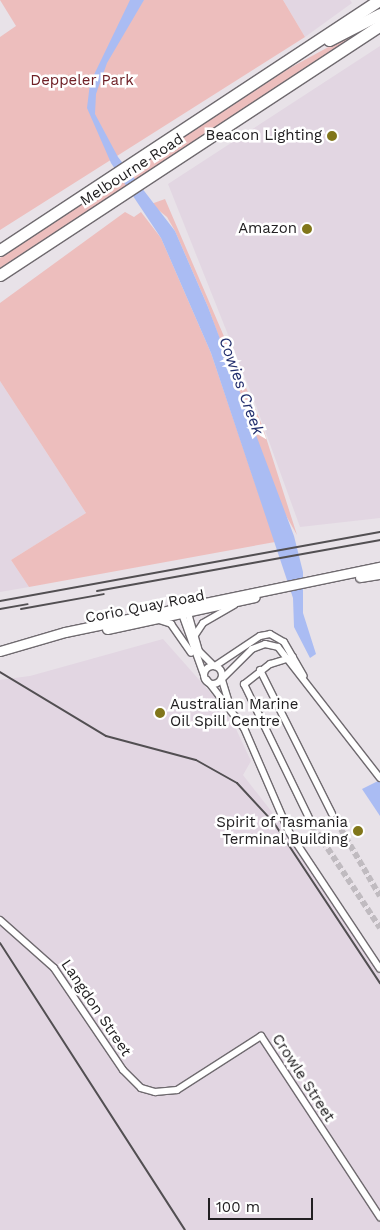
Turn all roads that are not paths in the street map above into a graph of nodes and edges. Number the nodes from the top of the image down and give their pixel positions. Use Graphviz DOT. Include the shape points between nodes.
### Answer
graph roads {
  1 [pos="380,0"];
  2 [pos="380,14"];
  3 [pos="380,26"];
  4 [pos="315,44"];
  5 [pos="0,250"];
  6 [pos="0,275"];
  7 [pos="380,567"];
  8 [pos="380,574"];
  9 [pos="305,584"];
  10 [pos="279,589"];
  11 [pos="238,603"];
  12 [pos="184,611"];
  13 [pos="159,620"];
  14 [pos="195,635"];
  15 [pos="18,645"];
  16 [pos="0,651"];
  17 [pos="290,657"];
  18 [pos="197,662"];
  19 [pos="214,666"];
  20 [pos="260,670"];
  21 [pos="206,678"];
  22 [pos="222,680"];
  23 [pos="234,712"];
  24 [pos="380,778"];
  25 [pos="332,814"];
  26 [pos="313,826"];
  27 [pos="0,920"];
  28 [pos="380,970"];
  29 [pos="148,1091"];
  30 [pos="380,1217"];
  1 -- 4 [label="highway, Melbourne Road"];
  2 -- 4 [label="highway"];
  3 -- 6 [label="highway, Melbourne Road"];
  4 -- 5 [label="highway, Melbourne Road"];
  7 -- 9 [label="main road, Corio Quay Road"];
  8 -- 9 [label="main road, Corio Quay Road"];
  9 -- 10 [label="main road, Corio Quay Road"];
  10 -- 11 [label="main road, Corio Quay Road"];
  10 -- 12 [label="main road, Corio Quay Road"];
  11 -- 12 [label="main road, Corio Quay Road"];
  11 -- 14 [label="street" via="205,621"];
  12 -- 13 [label="main road, Corio Quay Road"];
  12 -- 14 [label="street"];
  12 -- 15 [label="main road, Corio Quay Road"];
  12 -- 18 [label="street"];
  13 -- 15 [label="main road, Corio Quay Road"];
  13 -- 18 [label="street" via="171,624"];
  14 -- 19 [label="street" via="200,653"];
  15 -- 16 [label="main road, Corio Quay Road"];
  17 -- 19 [label="street" via="282,640 265,634"];
  17 -- 20 [label="street"];
  17 -- 22 [label="street" via="278,647 261,644 243,657"];
  17 -- 24 [label="street"];
  18 -- 21 [label="street"];
  19 -- 21 [label="street" via="207,668"];
  19 -- 22 [label="street"];
  20 -- 25 [label="street"];
  20 -- 26 [label="street" via="244,684"];
  21 -- 22 [label="street" via="216,684"];
  21 -- 23 [label="street"];
  22 -- 23 [label="street"];
  23 -- 28 [label="street" via="290,832"];
  27 -- 29 [label="street, Langdon Street" via="54,968 127,1076"];
  29 -- 30 [label="street, Crowle Street" via="177,1090 260,1036"];
}
